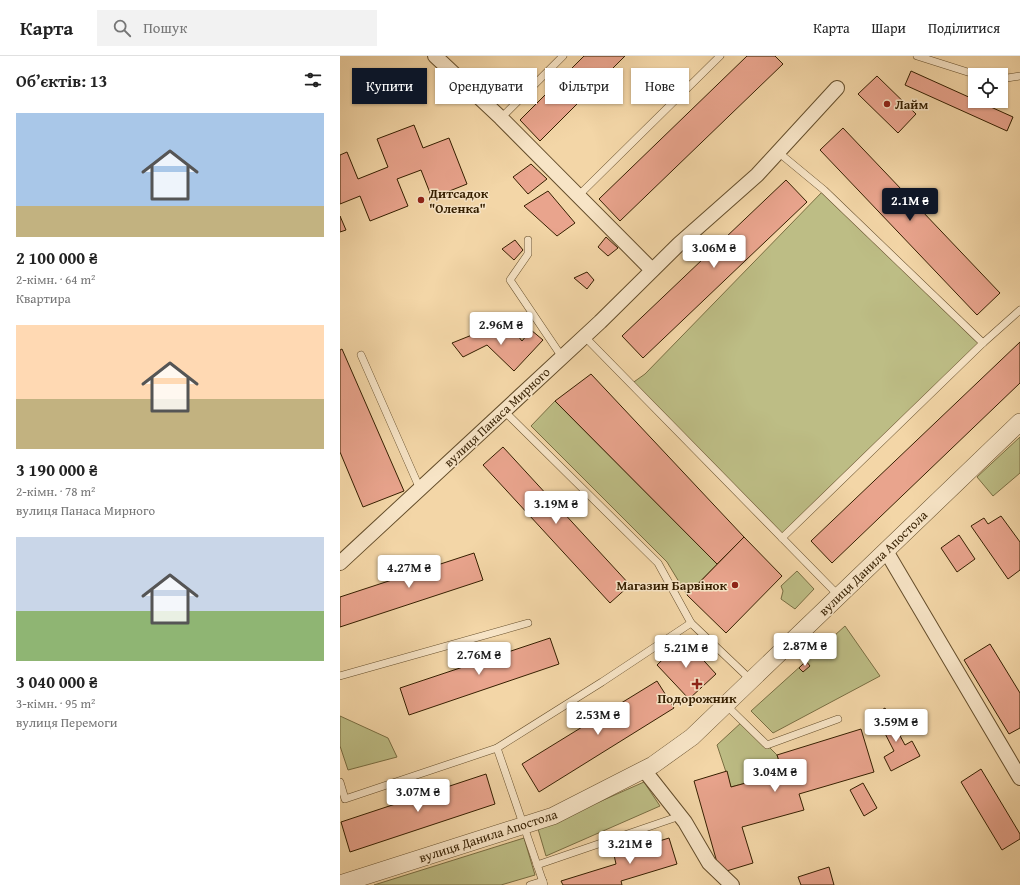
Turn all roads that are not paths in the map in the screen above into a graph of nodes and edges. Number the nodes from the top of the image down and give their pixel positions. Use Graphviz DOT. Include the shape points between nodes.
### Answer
graph roads {
  1 [pos="436,56"];
  2 [pos="564,56"];
  3 [pos="720,56"];
  4 [pos="917,56"];
  5 [pos="968,72"];
  6 [pos="1020,76"];
  7 [pos="1008,77"];
  8 [pos="837,88"];
  9 [pos="501,118"];
  10 [pos="778,152"];
  11 [pos="578,196"];
  12 [pos="528,240"];
  13 [pos="652,270"];
  14 [pos="1020,310"];
  15 [pos="584,336"];
  16 [pos="983,343"];
  17 [pos="361,355"];
  18 [pos="562,357"];
  19 [pos="504,411"];
  20 [pos="1020,422"];
  21 [pos="420,489"];
  22 [pos="782,538"];
  23 [pos="886,551"];
  24 [pos="340,563"];
  25 [pos="839,596"];
  26 [pos="528,623"];
  27 [pos="691,623"];
  28 [pos="340,676"];
  29 [pos="751,680"];
  30 [pos="726,704"];
  31 [pos="838,719"];
  32 [pos="497,748"];
  33 [pos="644,770"];
  34 [pos="1020,778"];
  35 [pos="340,782"];
  36 [pos="680,816"];
  37 [pos="524,825"];
  38 [pos="538,865"];
  39 [pos="543,883"];
  40 [pos="340,884"];
  41 [pos="530,885"];
  42 [pos="732,885"];
  1 -- 9 [label="street"];
  2 -- 9 [label="lane"];
  3 -- 11 [label="lane"];
  4 -- 5 [label="lane"];
  6 -- 7 [label="lane"];
  8 -- 10 [label="street, вулиця Панаса Мирного"];
  9 -- 11 [label="street"];
  10 -- 13 [label="street, вулиця Панаса Мирного" via="757,175"];
  10 -- 16 [label="lane" via="824,190"];
  11 -- 13 [label="street"];
  12 -- 18 [label="lane" via="528,254 510,280"];
  13 -- 15 [label="street, вулиця Панаса Мирного"];
  14 -- 16 [label="lane"];
  15 -- 18 [label="street, вулиця Панаса Мирного"];
  15 -- 22 [label="lane"];
  16 -- 22 [label="lane"];
  17 -- 21 [label="lane"];
  18 -- 19 [label="street, вулиця Панаса Мирного"];
  19 -- 21 [label="street, вулиця Панаса Мирного"];
  19 -- 27 [label="lane" via="658,563"];
  20 -- 23 [label="street, вулиця Данила Апостола"];
  21 -- 24 [label="street, вулиця Панаса Мирного"];
  22 -- 25 [label="lane"];
  23 -- 25 [label="street, вулиця Данила Апостола"];
  23 -- 34 [label="street"];
  25 -- 29 [label="street, вулиця Данила Апостола"];
  26 -- 28 [label="lane"];
  27 -- 29 [label="lane"];
  27 -- 32 [label="lane"];
  29 -- 30 [label="street, вулиця Данила Апостола"];
  30 -- 31 [label="lane" via="767,745"];
  30 -- 33 [label="street, вулиця Данила Апостола" via="692,737"];
  32 -- 35 [label="lane" via="345,799"];
  32 -- 37 [label="lane"];
  33 -- 36 [label="street"];
  33 -- 37 [label="street, вулиця Данила Апостола" via="553,816"];
  36 -- 38 [label="lane"];
  36 -- 42 [label="street" via="709,863"];
  37 -- 38 [label="lane"];
  37 -- 40 [label="street, вулиця Данила Апостола"];
  38 -- 39 [label="lane"];
  39 -- 41 [label="lane"];
}
